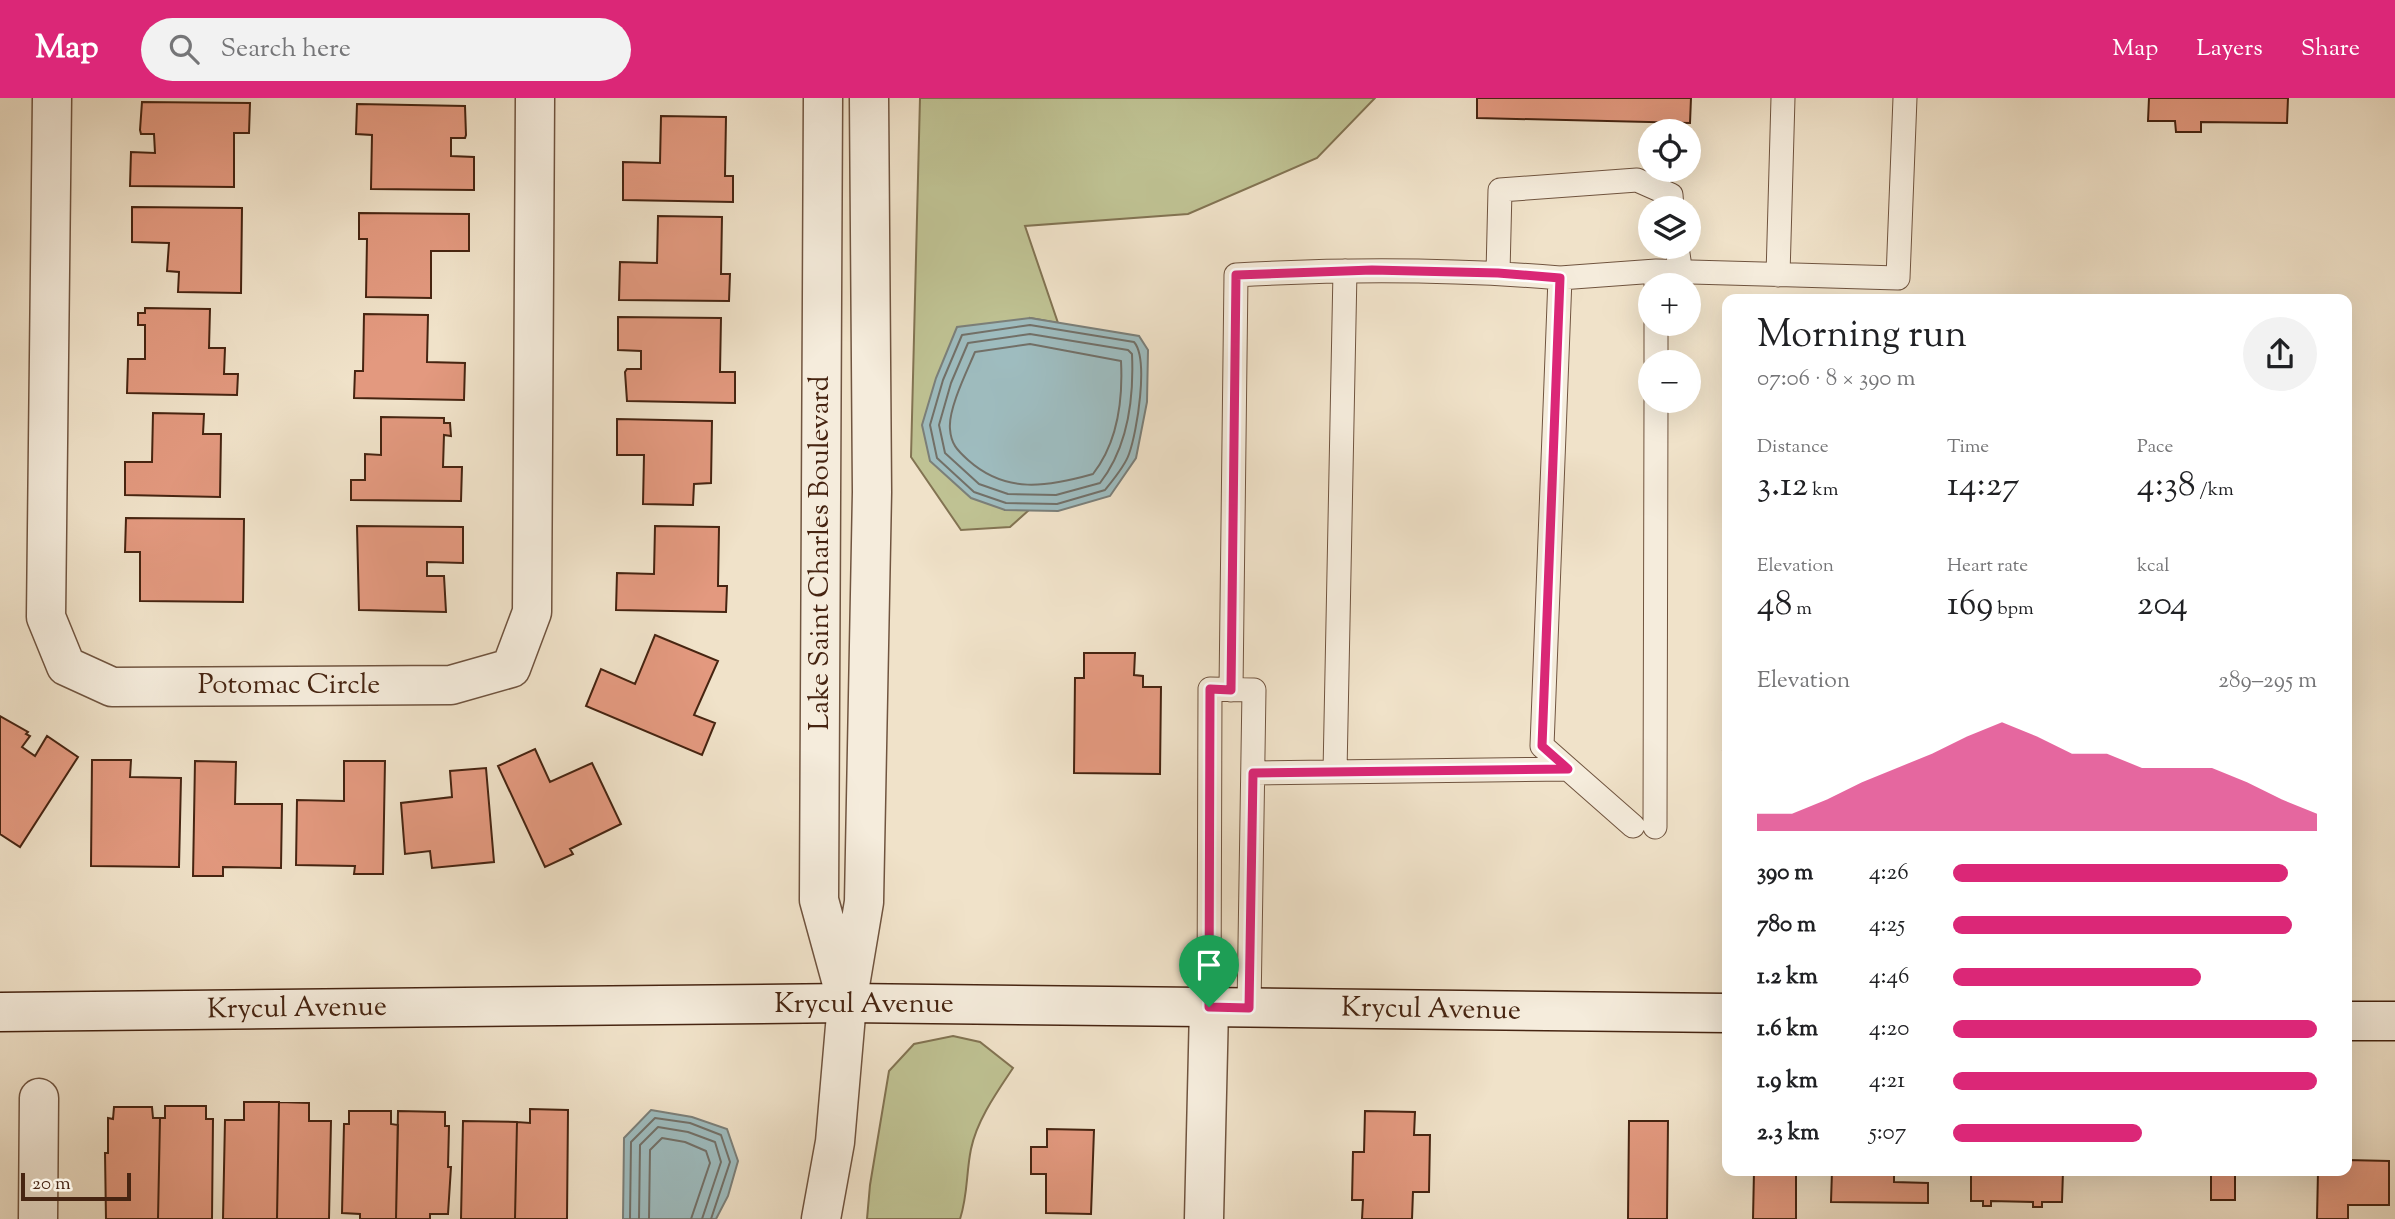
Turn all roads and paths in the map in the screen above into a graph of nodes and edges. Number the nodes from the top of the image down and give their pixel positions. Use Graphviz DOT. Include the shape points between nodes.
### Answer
graph roads {
  1 [pos="52,98"];
  2 [pos="535,98"];
  3 [pos="823,98"];
  4 [pos="869,98"];
  5 [pos="1783,98"];
  6 [pos="1905,98"];
  7 [pos="1671,196"];
  8 [pos="1345,271"];
  9 [pos="1498,273"];
  10 [pos="1701,274"];
  11 [pos="1778,275"];
  12 [pos="1560,278"];
  13 [pos="1638,278"];
  14 [pos="1656,413"];
  15 [pos="1220,690"];
  16 [pos="1568,769"];
  17 [pos="1335,772"];
  18 [pos="1253,773"];
  19 [pos="847,1003"];
  20 [pos="1209,1007"];
  21 [pos="1249,1008"];
  22 [pos="0,1012"];
  23 [pos="1722,1013"];
  24 [pos="2352,1021"];
  25 [pos="2395,1021"];
  26 [pos="39,1098"];
  27 [pos="38,1219"];
  28 [pos="821,1219"];
  29 [pos="1204,1219"];
  1 -- 2 [label="street, Potomac Circle" via="46,617 66,666 112,687 153,687 451,685 511,668 532,612"];
  3 -- 19 [label="street, Lake Saint Charles Boulevard" via="819,900"];
  4 -- 19 [label="street, Lake Saint Charles Boulevard" via="872,492 865,875"];
  5 -- 11 [label="lane"];
  6 -- 11 [label="lane" via="1898,278"];
  7 -- 9 [label="lane" via="1637,180 1500,190"];
  8 -- 9 [label="lane"];
  8 -- 15 [label="lane" via="1236,275"];
  8 -- 17 [label="lane"];
  9 -- 12 [label="lane"];
  10 -- 11 [label="lane"];
  12 -- 13 [label="lane"];
  12 -- 16 [label="lane" via="1542,746"];
  14 -- 16 [label="lane" via="1644,826"];
  15 -- 18 [label="lane" via="1254,690"];
  15 -- 20 [label="lane"];
  16 -- 17 [label="lane"];
  17 -- 18 [label="lane"];
  18 -- 21 [label="lane"];
  19 -- 20 [label="street, Krycul Avenue"];
  19 -- 22 [label="street, Krycul Avenue"];
  19 -- 28 [label="street, Lake Saint Charles Boulevard" via="835,1142"];
  20 -- 21 [label="street, Krycul Avenue"];
  20 -- 29 [label="street"];
  21 -- 23 [label="street, Krycul Avenue"];
  24 -- 25 [label="street"];
  26 -- 27 [label="street"];
}
